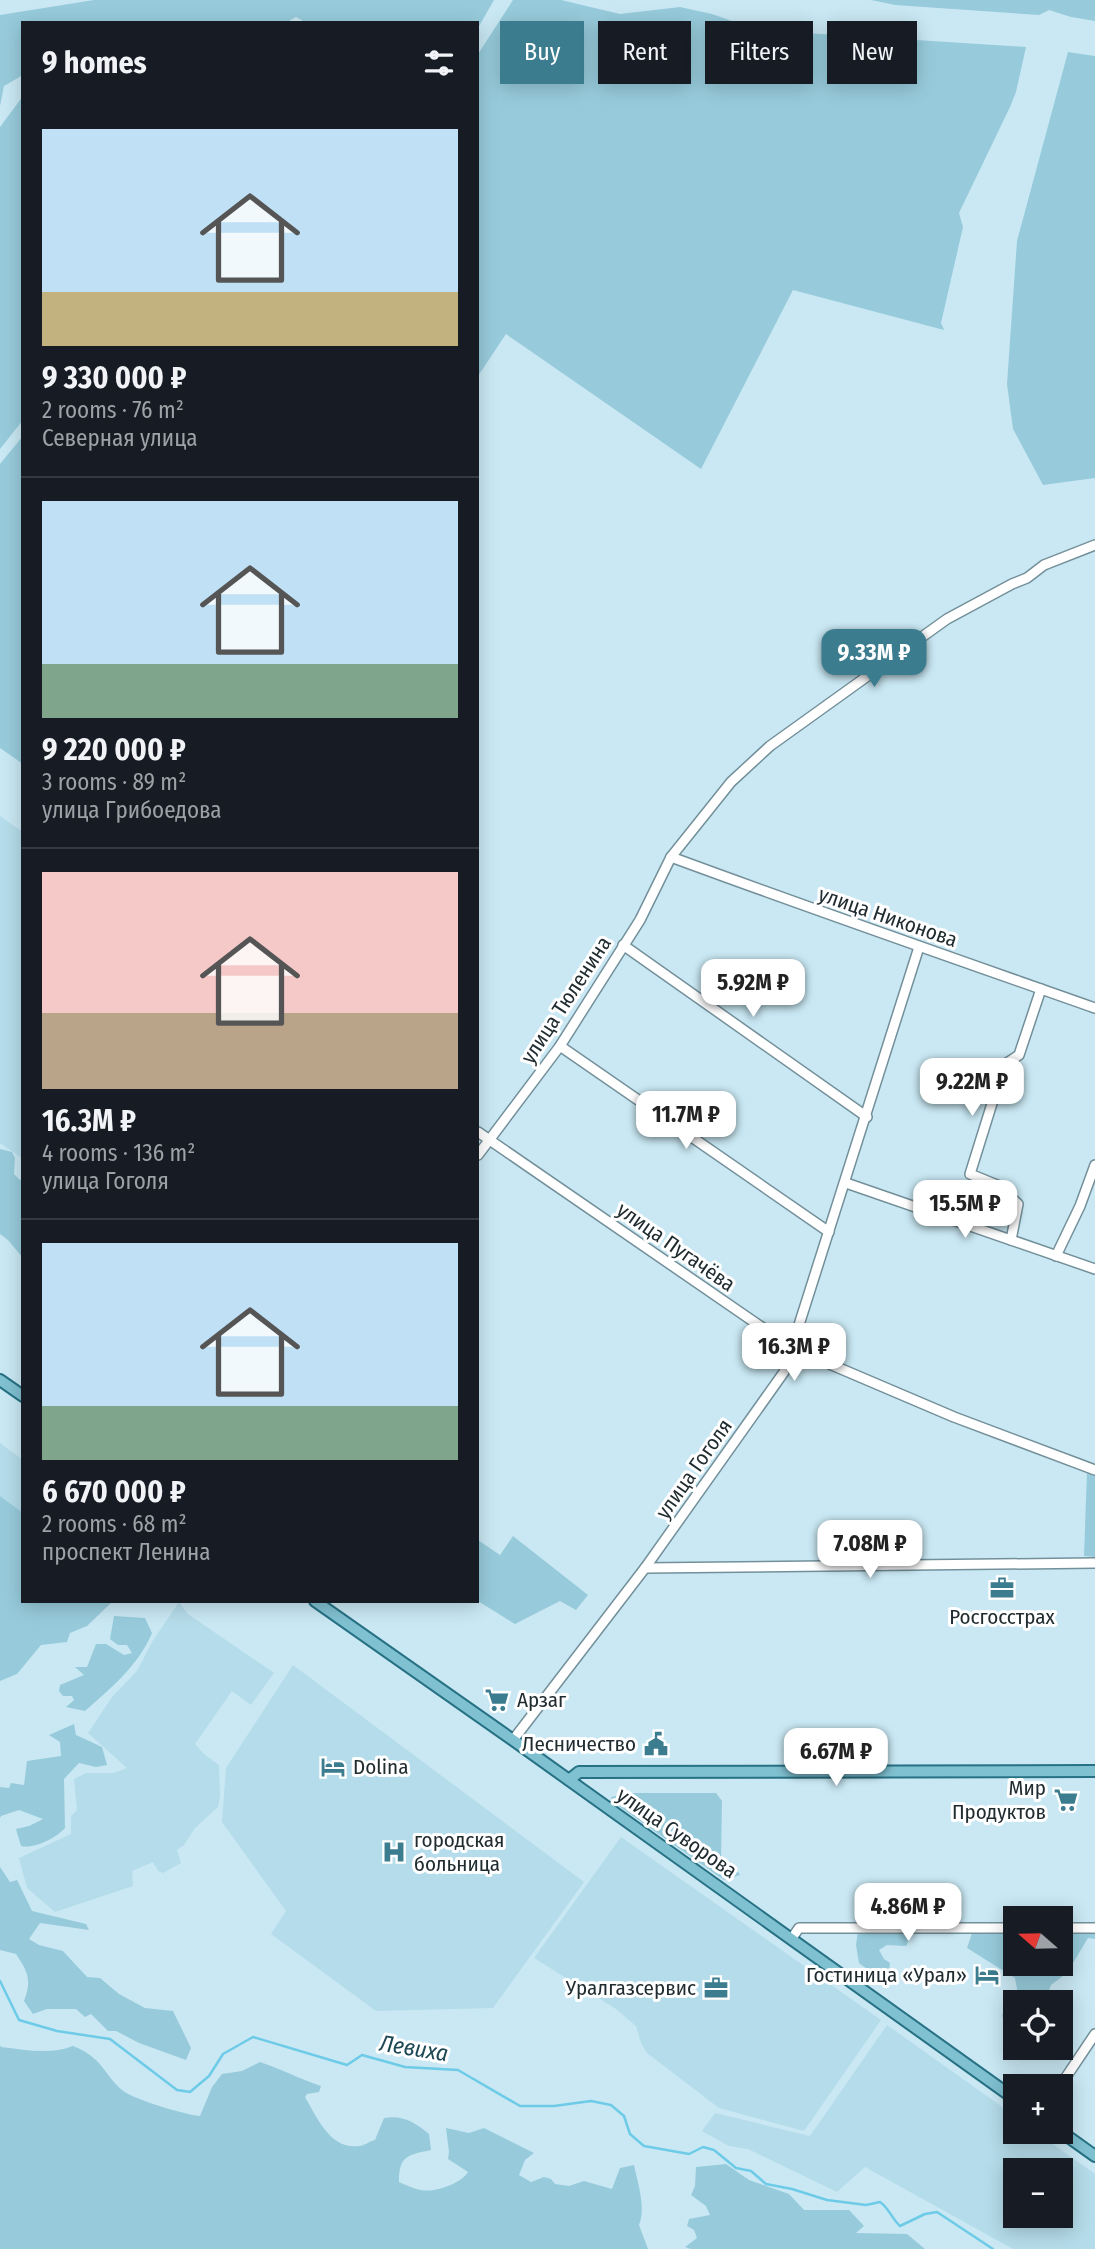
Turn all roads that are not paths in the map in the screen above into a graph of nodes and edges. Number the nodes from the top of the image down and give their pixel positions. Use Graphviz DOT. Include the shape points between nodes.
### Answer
graph roads {
  1 [pos="1095,545"];
  2 [pos="671,857"];
  3 [pos="623,945"];
  4 [pos="919,947"];
  5 [pos="1041,989"];
  6 [pos="1095,1008"];
  7 [pos="560,1046"];
  8 [pos="867,1117"];
  9 [pos="479,1133"];
  10 [pos="489,1139"];
  11 [pos="479,1153"];
  12 [pos="1095,1165"];
  13 [pos="846,1183"];
  14 [pos="830,1232"];
  15 [pos="1011,1240"];
  16 [pos="1056,1256"];
  17 [pos="1095,1269"];
  18 [pos="792,1348"];
  19 [pos="0,1380"];
  20 [pos="21,1395"];
  21 [pos="1095,1470"];
  22 [pos="1095,1563"];
  23 [pos="645,1568"];
  24 [pos="317,1603"];
  25 [pos="513,1740"];
  26 [pos="1095,1771"];
  27 [pos="569,1780"];
  28 [pos="1003,1928"];
  29 [pos="1073,1928"];
  30 [pos="1095,1928"];
  31 [pos="792,1938"];
  32 [pos="1095,2034"];
  33 [pos="1068,2074"];
  34 [pos="1003,2090"];
  35 [pos="1073,2140"];
  36 [pos="1095,2156"];
  1 -- 2 [label="street, улица Тюленина" via="1044,565 947,619 770,746 731,782"];
  2 -- 3 [label="street, улица Тюленина"];
  2 -- 4 [label="street, улица Никонова"];
  3 -- 7 [label="street, улица Тюленина"];
  3 -- 8 [label="street"];
  4 -- 5 [label="street, улица Никонова"];
  4 -- 8 [label="street, улица Гоголя"];
  5 -- 6 [label="street, улица Никонова"];
  5 -- 15 [label="street" via="1019,1055 1004,1065 970,1174 997,1185 1018,1203"];
  7 -- 10 [label="street, улица Тюленина"];
  7 -- 14 [label="street"];
  8 -- 13 [label="street, улица Гоголя"];
  9 -- 10 [label="street, улица Пугачёва"];
  10 -- 11 [label="street, улица Тюленина"];
  10 -- 18 [label="street, улица Пугачёва"];
  12 -- 16 [label="street"];
  13 -- 14 [label="street, улица Гоголя"];
  13 -- 15 [label="street"];
  14 -- 18 [label="street, улица Гоголя"];
  15 -- 16 [label="street"];
  16 -- 17 [label="street"];
  18 -- 21 [label="street, улица Пугачёва"];
  18 -- 23 [label="street, улица Гоголя" via="784,1372"];
  19 -- 20 [label="main road"];
  22 -- 23 [label="street"];
  23 -- 25 [label="street, улица Гоголя"];
  24 -- 25 [label="main road, улица Суворова"];
  25 -- 27 [label="main road, улица Суворова"];
  26 -- 27 [label="main road" via="579,1772"];
  27 -- 31 [label="main road, улица Суворова"];
  28 -- 31 [label="street" via="799,1928"];
  29 -- 30 [label="street"];
  31 -- 34 [label="main road, улица Суворова"];
  32 -- 33 [label="street"];
  35 -- 36 [label="main road"];
}
